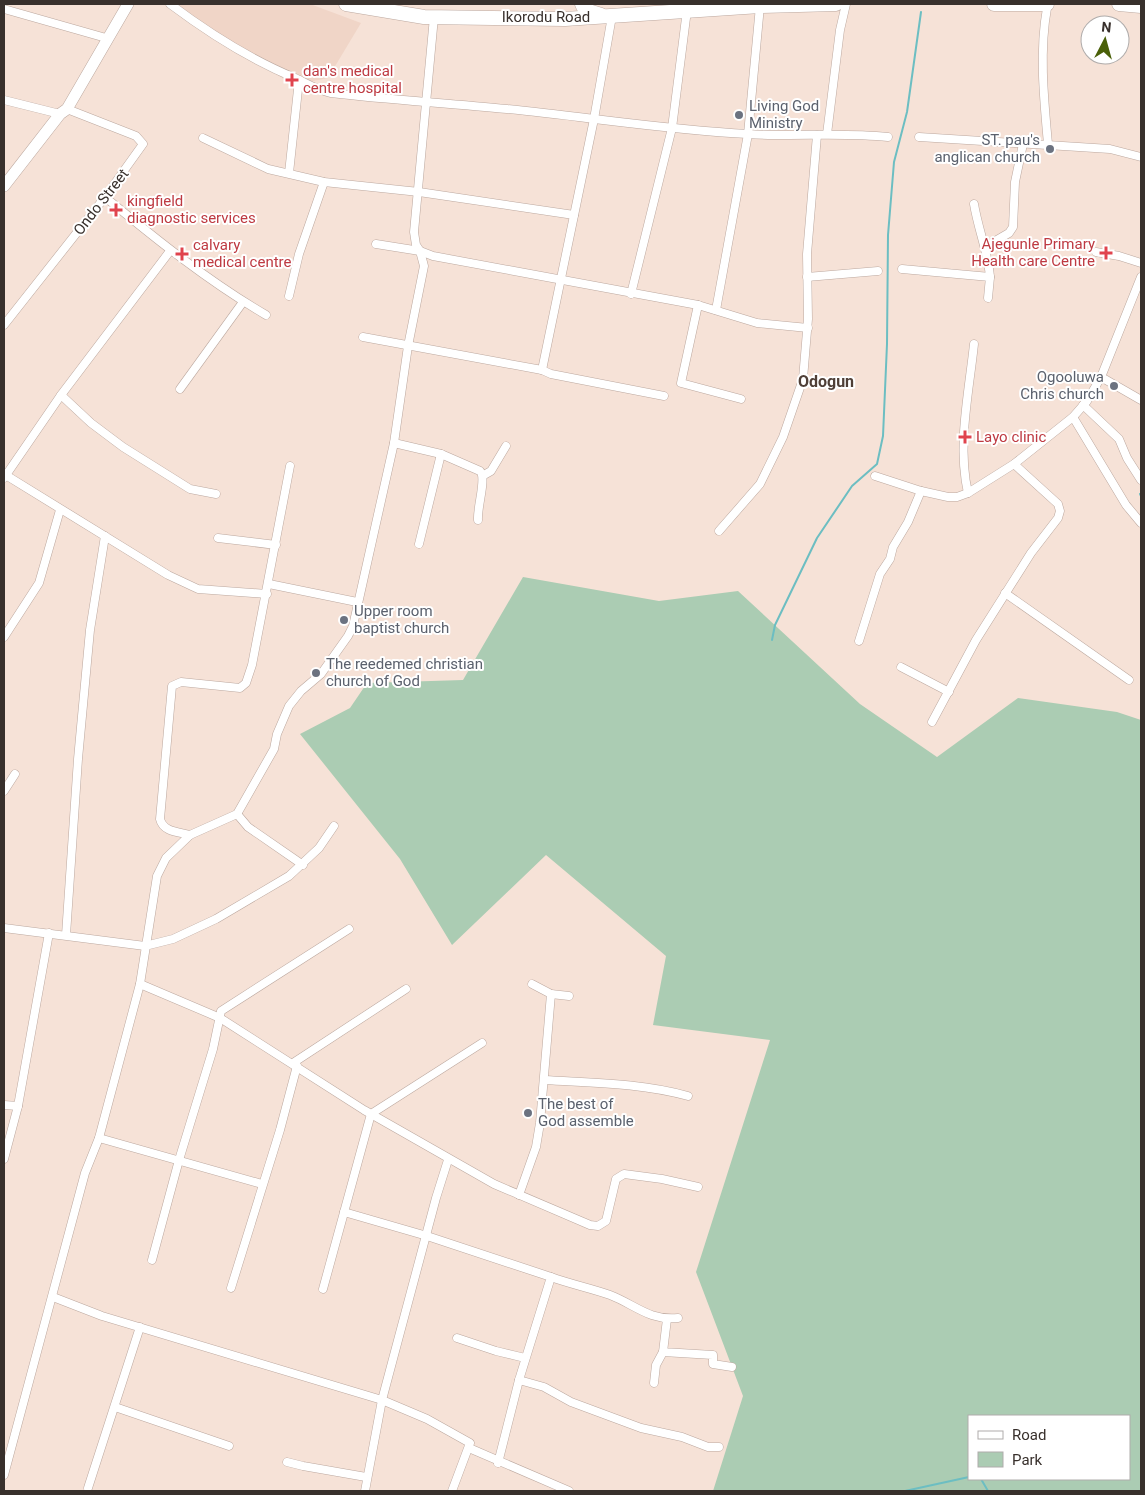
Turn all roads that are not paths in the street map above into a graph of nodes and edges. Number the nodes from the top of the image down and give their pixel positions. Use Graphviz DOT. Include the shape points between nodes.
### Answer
graph roads {
  1 [pos="128,4"];
  2 [pos="170,4"];
  3 [pos="346,4"];
  4 [pos="582,4"];
  5 [pos="836,4"];
  6 [pos="846,4"];
  7 [pos="994,4"];
  8 [pos="1119,4"];
  9 [pos="760,6"];
  10 [pos="1047,6"];
  11 [pos="1141,6"];
  12 [pos="4,9"];
  13 [pos="688,10"];
  14 [pos="612,16"];
  15 [pos="434,18"];
  16 [pos="106,38"];
  17 [pos="299,80"];
  18 [pos="4,100"];
  19 [pos="427,102"];
  20 [pos="63,111"];
  21 [pos="594,119"];
  22 [pos="672,128"];
  23 [pos="748,134"];
  24 [pos="827,134"];
  25 [pos="817,135"];
  26 [pos="888,137"];
  27 [pos="920,137"];
  28 [pos="203,138"];
  29 [pos="1023,144"];
  30 [pos="1048,144"];
  31 [pos="1141,157"];
  32 [pos="289,173"];
  33 [pos="324,182"];
  34 [pos="4,186"];
  35 [pos="419,192"];
  36 [pos="105,197"];
  37 [pos="974,204"];
  38 [pos="574,215"];
  39 [pos="376,244"];
  40 [pos="986,247"];
  41 [pos="170,251"];
  42 [pos="420,251"];
  43 [pos="1096,252"];
  44 [pos="1141,263"];
  45 [pos="902,269"];
  46 [pos="878,272"];
  47 [pos="807,277"];
  48 [pos="990,277"];
  49 [pos="1141,277"];
  50 [pos="559,279"];
  51 [pos="631,294"];
  52 [pos="289,296"];
  53 [pos="988,298"];
  54 [pos="243,302"];
  55 [pos="698,305"];
  56 [pos="716,310"];
  57 [pos="266,315"];
  58 [pos="4,325"];
  59 [pos="808,328"];
  60 [pos="363,337"];
  61 [pos="974,344"];
  62 [pos="408,346"];
  63 [pos="542,370"];
  64 [pos="1101,377"];
  65 [pos="180,389"];
  66 [pos="62,394"];
  67 [pos="664,396"];
  68 [pos="741,399"];
  69 [pos="1141,400"];
  70 [pos="1083,405"];
  71 [pos="1073,417"];
  72 [pos="394,443"];
  73 [pos="506,446"];
  74 [pos="441,454"];
  75 [pos="1014,464"];
  76 [pos="290,466"];
  77 [pos="484,475"];
  78 [pos="4,476"];
  79 [pos="875,476"];
  80 [pos="1141,480"];
  81 [pos="921,491"];
  82 [pos="968,493"];
  83 [pos="216,494"];
  84 [pos="60,510"];
  85 [pos="478,520"];
  86 [pos="1141,523"];
  87 [pos="718,531"];
  88 [pos="105,536"];
  89 [pos="218,538"];
  90 [pos="419,544"];
  91 [pos="276,545"];
  92 [pos="269,584"];
  93 [pos="1005,593"];
  94 [pos="267,594"];
  95 [pos="357,602"];
  96 [pos="4,637"];
  97 [pos="859,641"];
  98 [pos="900,666"];
  99 [pos="1129,680"];
  100 [pos="949,692"];
  101 [pos="932,722"];
  102 [pos="15,774"];
  103 [pos="4,791"];
  104 [pos="237,814"];
  105 [pos="334,826"];
  106 [pos="190,835"];
  107 [pos="303,865"];
  108 [pos="4,928"];
  109 [pos="349,929"];
  110 [pos="49,933"];
  111 [pos="66,935"];
  112 [pos="145,946"];
  113 [pos="140,984"];
  114 [pos="532,984"];
  115 [pos="406,989"];
  116 [pos="551,994"];
  117 [pos="569,996"];
  118 [pos="220,1018"];
  119 [pos="482,1043"];
  120 [pos="295,1065"];
  121 [pos="545,1080"];
  122 [pos="688,1096"];
  123 [pos="4,1105"];
  124 [pos="18,1106"];
  125 [pos="371,1114"];
  126 [pos="99,1138"];
  127 [pos="4,1158"];
  128 [pos="179,1160"];
  129 [pos="448,1160"];
  130 [pos="262,1184"];
  131 [pos="698,1187"];
  132 [pos="519,1195"];
  133 [pos="344,1212"];
  134 [pos="427,1236"];
  135 [pos="152,1260"];
  136 [pos="550,1277"];
  137 [pos="231,1288"];
  138 [pos="323,1289"];
  139 [pos="53,1297"];
  140 [pos="678,1318"];
  141 [pos="667,1319"];
  142 [pos="140,1327"];
  143 [pos="457,1338"];
  144 [pos="663,1352"];
  145 [pos="525,1358"];
  146 [pos="732,1367"];
  147 [pos="519,1380"];
  148 [pos="654,1382"];
  149 [pos="382,1400"];
  150 [pos="115,1407"];
  151 [pos="230,1446"];
  152 [pos="719,1447"];
  153 [pos="469,1448"];
  154 [pos="286,1462"];
  155 [pos="498,1463"];
  156 [pos="4,1475"];
  157 [pos="366,1477"];
  158 [pos="88,1488"];
  159 [pos="365,1491"];
  160 [pos="452,1491"];
  161 [pos="569,1491"];
  1 -- 16 [label="street"];
  2 -- 17 [label="street" via="241,53"];
  3 -- 15 [label="highway, Ikorodu Road"];
  4 -- 14 [label="highway" via="591,14"];
  5 -- 9 [label="highway, Ikorodu Road"];
  6 -- 24 [label="street"];
  7 -- 10 [label="highway"];
  8 -- 11 [label="highway"];
  9 -- 13 [label="highway, Ikorodu Road"];
  9 -- 23 [label="street"];
  10 -- 30 [label="street" via="1044,96"];
  12 -- 16 [label="street"];
  13 -- 14 [label="highway, Ikorodu Road"];
  13 -- 22 [label="street"];
  14 -- 15 [label="highway, Ikorodu Road" via="565,20"];
  14 -- 21 [label="street"];
  15 -- 19 [label="street"];
  16 -- 20 [label="street"];
  17 -- 19 [label="street" via="314,89 331,93"];
  17 -- 32 [label="street"];
  18 -- 20 [label="street"];
  19 -- 21 [label="street"];
  19 -- 35 [label="street"];
  20 -- 34 [label="street"];
  20 -- 36 [label="street, Ondo Street" via="140,139 143,144"];
  21 -- 22 [label="street"];
  21 -- 38 [label="street"];
  22 -- 23 [label="street"];
  22 -- 51 [label="street"];
  23 -- 25 [label="street"];
  23 -- 56 [label="street"];
  24 -- 25 [label="street"];
  24 -- 26 [label="street"];
  25 -- 47 [label="street"];
  27 -- 29 [label="street"];
  28 -- 32 [label="street" via="268,169"];
  29 -- 30 [label="street"];
  29 -- 40 [label="street" via="1015,182 1013,227 1009,234"];
  30 -- 31 [label="street" via="1110,148"];
  32 -- 33 [label="street"];
  33 -- 35 [label="street"];
  33 -- 52 [label="street" via="299,254"];
  35 -- 38 [label="street"];
  35 -- 42 [label="street" via="414,232"];
  36 -- 41 [label="street"];
  36 -- 58 [label="street, Ondo Street"];
  37 -- 40 [label="street"];
  38 -- 50 [label="street"];
  39 -- 42 [label="street"];
  40 -- 48 [label="street"];
  41 -- 54 [label="street"];
  41 -- 66 [label="street"];
  42 -- 50 [label="street"];
  42 -- 62 [label="street" via="424,266"];
  43 -- 44 [label="street"];
  45 -- 48 [label="street"];
  46 -- 47 [label="street"];
  47 -- 59 [label="street"];
  48 -- 53 [label="street"];
  49 -- 64 [label="street"];
  50 -- 51 [label="street"];
  50 -- 63 [label="street"];
  51 -- 55 [label="street"];
  54 -- 57 [label="street"];
  54 -- 65 [label="street"];
  55 -- 56 [label="street"];
  55 -- 68 [label="street" via="681,383"];
  56 -- 59 [label="street" via="757,323"];
  59 -- 87 [label="street" via="803,379 777,451 760,484"];
  60 -- 62 [label="street"];
  61 -- 82 [label="street" via="964,448"];
  62 -- 63 [label="street"];
  62 -- 72 [label="street"];
  63 -- 67 [label="street"];
  64 -- 69 [label="street"];
  64 -- 70 [label="street"];
  66 -- 78 [label="street"];
  66 -- 83 [label="street" via="123,447 190,489"];
  70 -- 71 [label="street"];
  70 -- 80 [label="street" via="1119,439"];
  71 -- 75 [label="street"];
  71 -- 86 [label="street" via="1126,505"];
  72 -- 74 [label="street"];
  72 -- 95 [label="street"];
  73 -- 77 [label="street" via="491,471"];
  74 -- 77 [label="street"];
  74 -- 90 [label="street"];
  75 -- 82 [label="street"];
  75 -- 93 [label="street" via="1058,504 1060,511"];
  76 -- 91 [label="street"];
  77 -- 85 [label="street" via="477,505"];
  78 -- 84 [label="street"];
  79 -- 81 [label="street"];
  81 -- 82 [label="street" via="948,497"];
  81 -- 97 [label="street" via="880,574"];
  84 -- 88 [label="street"];
  84 -- 96 [label="street" via="39,583"];
  88 -- 94 [label="street" via="168,575 198,589"];
  88 -- 111 [label="street" via="88,650"];
  89 -- 91 [label="street"];
  91 -- 92 [label="street"];
  92 -- 94 [label="street"];
  92 -- 95 [label="street"];
  93 -- 99 [label="street"];
  93 -- 100 [label="street"];
  94 -- 106 [label="street" via="252,665 243,686 229,688 181,682 172,686 160,823 167,829"];
  95 -- 104 [label="street" via="348,636 321,674 289,706 274,749"];
  98 -- 100 [label="street"];
  100 -- 101 [label="street"];
  102 -- 103 [label="street"];
  104 -- 106 [label="street"];
  104 -- 107 [label="street" via="248,827"];
  105 -- 107 [label="street" via="320,848"];
  106 -- 112 [label="street" via="166,858 159,871"];
  107 -- 112 [label="street" via="216,920 172,939"];
  108 -- 110 [label="street"];
  109 -- 118 [label="street" via="229,1004 221,1011"];
  110 -- 111 [label="street"];
  110 -- 124 [label="street"];
  111 -- 112 [label="street"];
  112 -- 113 [label="street"];
  113 -- 118 [label="street"];
  113 -- 126 [label="street"];
  114 -- 116 [label="street"];
  115 -- 120 [label="street"];
  116 -- 117 [label="street"];
  116 -- 121 [label="street"];
  118 -- 120 [label="street"];
  118 -- 128 [label="street"];
  119 -- 125 [label="street"];
  120 -- 125 [label="street"];
  120 -- 130 [label="street" via="280,1130"];
  121 -- 122 [label="street" via="620,1084"];
  121 -- 132 [label="street" via="536,1147"];
  123 -- 124 [label="street"];
  124 -- 127 [label="street"];
  125 -- 129 [label="street"];
  125 -- 133 [label="street"];
  126 -- 128 [label="street"];
  126 -- 139 [label="street" via="85,1173"];
  128 -- 130 [label="street"];
  128 -- 135 [label="street"];
  129 -- 132 [label="street"];
  129 -- 134 [label="street"];
  130 -- 137 [label="street"];
  131 -- 132 [label="street" via="624,1174 616,1179 606,1220 598,1226"];
  133 -- 134 [label="street"];
  133 -- 138 [label="street"];
  134 -- 136 [label="street"];
  134 -- 149 [label="street"];
  136 -- 141 [label="street" via="609,1295 634,1309"];
  136 -- 145 [label="street"];
  139 -- 142 [label="street"];
  139 -- 156 [label="street"];
  140 -- 141 [label="street"];
  141 -- 144 [label="street"];
  142 -- 149 [label="street"];
  142 -- 150 [label="street"];
  143 -- 145 [label="street"];
  144 -- 146 [label="street" via="712,1356 713,1364"];
  144 -- 148 [label="street" via="656,1365"];
  145 -- 147 [label="street"];
  147 -- 152 [label="street" via="544,1387 571,1402 641,1428 682,1437 708,1447"];
  147 -- 155 [label="street"];
  149 -- 153 [label="street" via="468,1440"];
  149 -- 157 [label="street"];
  150 -- 151 [label="street"];
  150 -- 158 [label="street"];
  153 -- 155 [label="street"];
  153 -- 160 [label="street"];
  154 -- 157 [label="street"];
  155 -- 161 [label="street"];
  157 -- 159 [label="street"];
}
